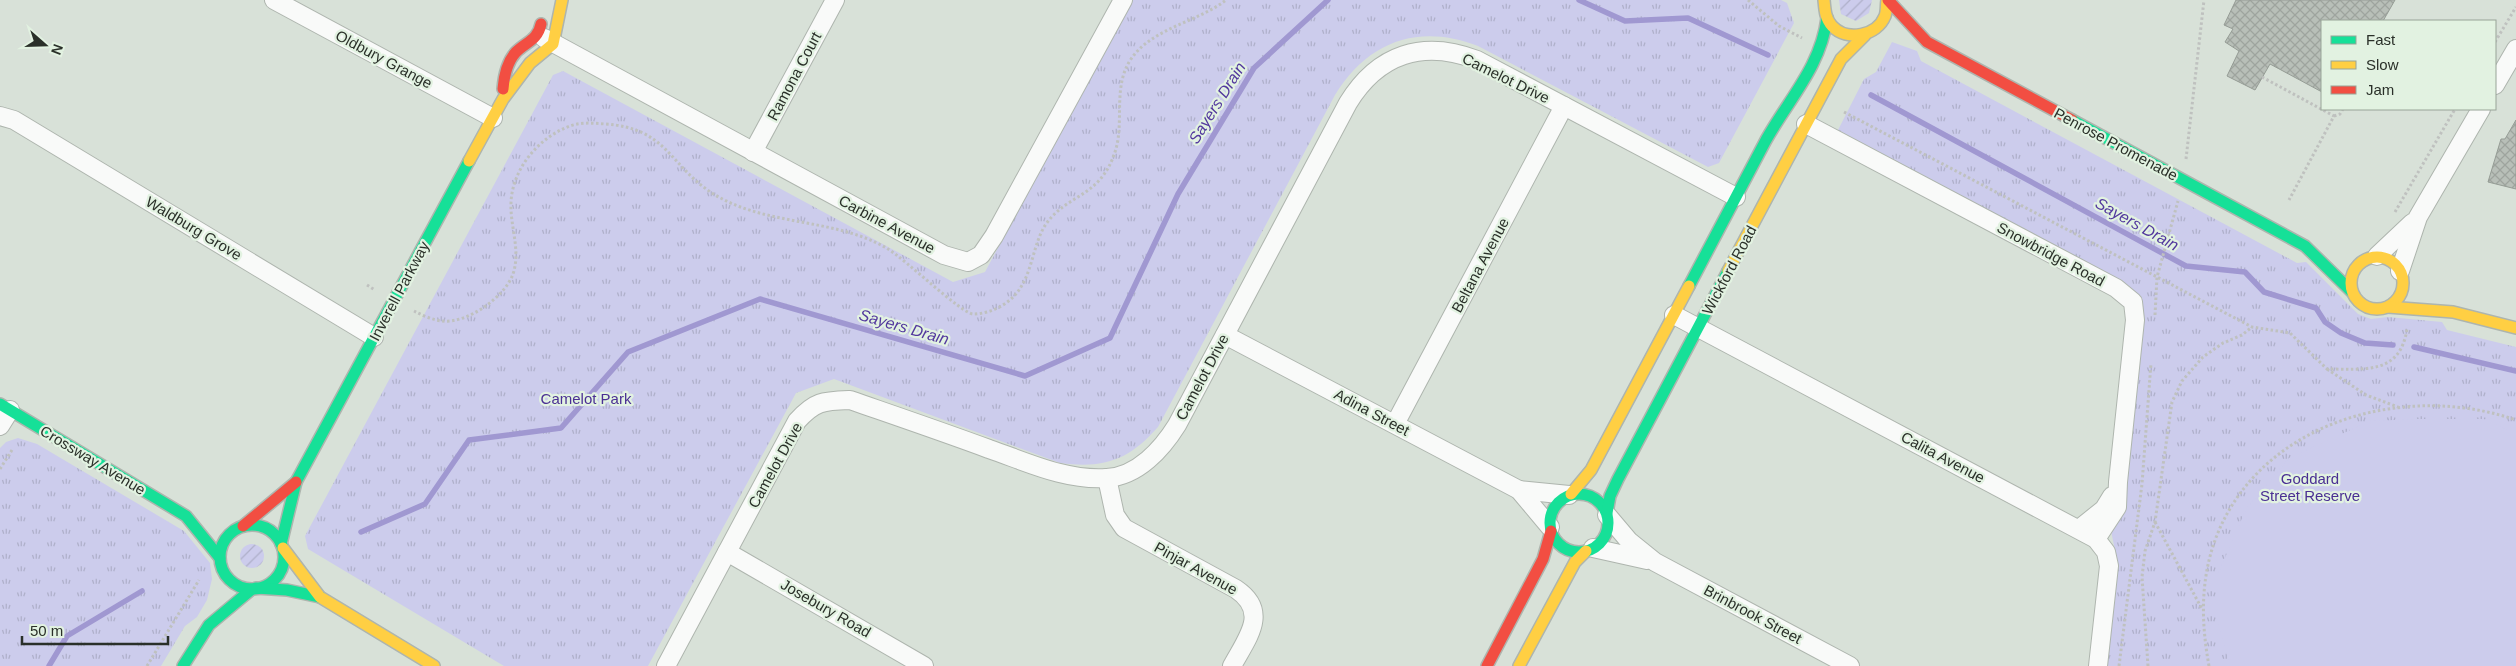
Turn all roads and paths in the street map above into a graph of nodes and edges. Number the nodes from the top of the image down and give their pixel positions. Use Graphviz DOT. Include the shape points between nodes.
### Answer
graph roads {
  1 [pos="274,0"];
  2 [pos="562,0"];
  3 [pos="835,0"];
  4 [pos="1123,0"];
  5 [pos="1748,0"];
  6 [pos="1887,0"];
  7 [pos="2204,0"];
  8 [pos="1823,6"];
  9 [pos="2516,6"];
  10 [pos="541,13"];
  11 [pos="1866,34"];
  12 [pos="1887,35"];
  13 [pos="546,39"];
  14 [pos="1910,39"];
  15 [pos="2496,40"];
  16 [pos="1928,42"];
  17 [pos="1821,48"];
  18 [pos="2516,49"];
  19 [pos="2262,78"];
  20 [pos="2496,83"];
  21 [pos="503,99"];
  22 [pos="0,106"];
  23 [pos="1564,106"];
  24 [pos="2321,109"];
  25 [pos="2323,110"];
  26 [pos="2342,110"];
  27 [pos="2454,110"];
  28 [pos="2480,110"];
  29 [pos="1844,112"];
  30 [pos="2334,116"];
  31 [pos="7,118"];
  32 [pos="493,118"];
  33 [pos="1806,124"];
  34 [pos="753,152"];
  35 [pos="2183,180"];
  36 [pos="1736,197"];
  37 [pos="2289,200"];
  38 [pos="2392,217"];
  39 [pos="2418,217"];
  40 [pos="2305,246"];
  41 [pos="2322,249"];
  42 [pos="2349,255"];
  43 [pos="2374,257"];
  44 [pos="2401,273"];
  45 [pos="2157,277"];
  46 [pos="2413,285"];
  47 [pos="2351,291"];
  48 [pos="2430,298"];
  49 [pos="2388,306"];
  50 [pos="2453,312"];
  51 [pos="1674,316"];
  52 [pos="2154,316"];
  53 [pos="2407,326"];
  54 [pos="1698,327"];
  55 [pos="2252,327"];
  56 [pos="2516,328"];
  57 [pos="1225,335"];
  58 [pos="374,337"];
  59 [pos="2152,356"];
  60 [pos="2327,369"];
  61 [pos="5,407"];
  62 [pos="2398,407"];
  63 [pos="2516,420"];
  64 [pos="1395,424"];
  65 [pos="0,426"];
  66 [pos="12,450"];
  67 [pos="0,469"];
  68 [pos="1107,478"];
  69 [pos="296,482"];
  70 [pos="2118,482"];
  71 [pos="1519,490"];
  72 [pos="1570,495"];
  73 [pos="1607,514"];
  74 [pos="186,516"];
  75 [pos="209,521"];
  76 [pos="2155,522"];
  77 [pos="222,524"];
  78 [pos="242,526"];
  79 [pos="1550,529"];
  80 [pos="2079,529"];
  81 [pos="2096,539"];
  82 [pos="282,546"];
  83 [pos="1590,550"];
  84 [pos="727,552"];
  85 [pos="220,559"];
  86 [pos="1655,562"];
  87 [pos="199,580"];
  88 [pos="218,583"];
  89 [pos="254,589"];
  90 [pos="320,597"];
  91 [pos="213,607"];
  92 [pos="2202,609"];
  93 [pos="209,625"];
  94 [pos="147,666"];
  95 [pos="184,666"];
  96 [pos="434,666"];
  97 [pos="666,666"];
  98 [pos="924,666"];
  99 [pos="1232,666"];
  100 [pos="1487,666"];
  101 [pos="1519,666"];
  102 [pos="1850,666"];
  103 [pos="2098,666"];
  104 [pos="2119,666"];
  105 [pos="2148,666"];
  106 [pos="2208,666"];
  1 -- 32 [label="street, Oldbury Grange"];
  2 -- 13 [label="street"];
  3 -- 34 [label="street, Ramona Court"];
  4 -- 34 [label="street, Carbine Avenue" via="994,236 975,260 964,262 944,255"];
  5 -- 17 [label="path" via="1779,26"];
  6 -- 11 [label="street, Wickford Road" via="1884,19"];
  6 -- 16 [label="street, Penrose Promenade"];
  7 -- 35 [label="path"];
  8 -- 11 [label="street" via="1833,27 1844,34"];
  8 -- 17 [label="street, Wickford Road"];
  9 -- 15 [label="path"];
  10 -- 13 [label="street"];
  11 -- 12 [label="street"];
  11 -- 33 [label="street, Wickford Road" via="1842,59"];
  13 -- 21 [label="street, Inverell Parkway"];
  13 -- 21 [label="street, Inverell Parkway" via="514,54 505,74"];
  13 -- 34 [label="street, Carbine Avenue"];
  14 -- 16 [label="street, Penrose Promenade"];
  16 -- 35 [label="street, Penrose Promenade"];
  17 -- 36 [label="street, Wickford Road"];
  18 -- 20 [label="street"];
  19 -- 24 [label="path"];
  21 -- 32 [label="street, Inverell Parkway"];
  22 -- 31 [label="street, Waldburg Grove"];
  23 -- 36 [label="street, Camelot Drive"];
  23 -- 57 [label="street, Camelot Drive" via="1477,60 1454,52 1416,52 1389,60 1377,68 1358,87 1348,103"];
  23 -- 64 [label="street, Beltana Avenue"];
  25 -- 30 [label="path"];
  26 -- 30 [label="path"];
  27 -- 38 [label="path"];
  28 -- 39 [label="street"];
  29 -- 45 [label="path"];
  30 -- 37 [label="path"];
  31 -- 58 [label="street, Waldburg Grove"];
  32 -- 58 [label="street, Inverell Parkway"];
  33 -- 54 [label="street, Wickford Road"];
  33 -- 70 [label="street, Snowbridge Road" via="2130,298 2135,308 2135,320"];
  35 -- 40 [label="street, Penrose Promenade"];
  35 -- 45 [label="path"];
  36 -- 51 [label="street, Wickford Road"];
  39 -- 43 [label="street"];
  39 -- 44 [label="street"];
  40 -- 41 [label="street, Penrose Promenade"];
  40 -- 47 [label="street, Penrose Promenade"];
  42 -- 43 [label="street"];
  43 -- 44 [label="street" via="2391,260"];
  43 -- 47 [label="street" via="2356,266"];
  44 -- 46 [label="street"];
  44 -- 49 [label="street" via="2401,294"];
  45 -- 52 [label="path"];
  45 -- 55 [label="path"];
  47 -- 49 [label="street" via="2362,305 2370,308"];
  48 -- 50 [label="street"];
  49 -- 50 [label="street"];
  50 -- 56 [label="street"];
  51 -- 54 [label="street, Calita Avenue"];
  51 -- 72 [label="street, Wickford Road" via="1591,470"];
  53 -- 60 [label="path" via="2401,352 2391,361 2371,368"];
  54 -- 73 [label="street, Wickford Road" via="1618,479 1610,496"];
  54 -- 80 [label="street, Calita Avenue"];
  55 -- 60 [label="path" via="2290,333"];
  55 -- 76 [label="path" via="2203,357 2176,391"];
  57 -- 64 [label="street, Adina Street"];
  57 -- 68 [label="street, Camelot Drive" via="1177,425 1159,450 1136,467"];
  58 -- 69 [label="street, Inverell Parkway"];
  59 -- 104 [label="path" via="2142,484"];
  60 -- 62 [label="path" via="2366,395"];
  61 -- 65 [label="street"];
  61 -- 74 [label="street, Crossway Avenue"];
  62 -- 63 [label="path" via="2454,405"];
  62 -- 92 [label="path" via="2337,422 2309,433 2269,463 2238,499 2217,535 2205,578"];
  64 -- 71 [label="street, Adina Street"];
  66 -- 67 [label="path"];
  68 -- 84 [label="street, Camelot Drive" via="1050,470 850,400 824,400 810,407 797,422"];
  68 -- 99 [label="street, Pinjar Avenue" via="1115,515 1124,528 1249,599 1254,613 1253,626"];
  69 -- 78 [label="street, Inverell Parkway"];
  69 -- 82 [label="street, Inverell Parkway"];
  70 -- 80 [label="street, Snowbridge Road" via="2104,509"];
  70 -- 81 [label="street, Snowbridge Road" via="2118,507"];
  71 -- 72 [label="street, Adina Street"];
  71 -- 79 [label="street, Adina Street"];
  72 -- 73 [label="street" via="1589,495 1602,505"];
  72 -- 79 [label="street" via="1554,508"];
  73 -- 83 [label="street" via="1606,534"];
  73 -- 86 [label="street, Brinbrook Street" via="1629,541"];
  74 -- 75 [label="street, Crossway Avenue"];
  74 -- 85 [label="street, Crossway Avenue"];
  76 -- 92 [label="path"];
  76 -- 105 [label="path" via="2145,551 2142,577"];
  77 -- 78 [label="street"];
  78 -- 82 [label="street" via="266,528"];
  78 -- 85 [label="street" via="225,539"];
  79 -- 83 [label="street" via="1554,539 1568,550"];
  79 -- 100 [label="street" via="1540,566"];
  80 -- 81 [label="street, Calita Avenue"];
  81 -- 103 [label="street" via="2106,552 2108,566"];
  82 -- 89 [label="street" via="284,559 275,579"];
  82 -- 90 [label="street"];
  83 -- 86 [label="street, Brinbrook Street"];
  83 -- 101 [label="street" via="1574,562"];
  84 -- 97 [label="street, Camelot Drive"];
  84 -- 98 [label="street, Josebury Road"];
  85 -- 88 [label="street"];
  85 -- 89 [label="street" via="228,578 243,588"];
  86 -- 102 [label="street, Brinbrook Street"];
  87 -- 94 [label="path"];
  89 -- 90 [label="street" via="287,590"];
  89 -- 93 [label="street"];
  90 -- 96 [label="street"];
  91 -- 93 [label="street"];
  92 -- 106 [label="path"];
  93 -- 95 [label="street"];
}
